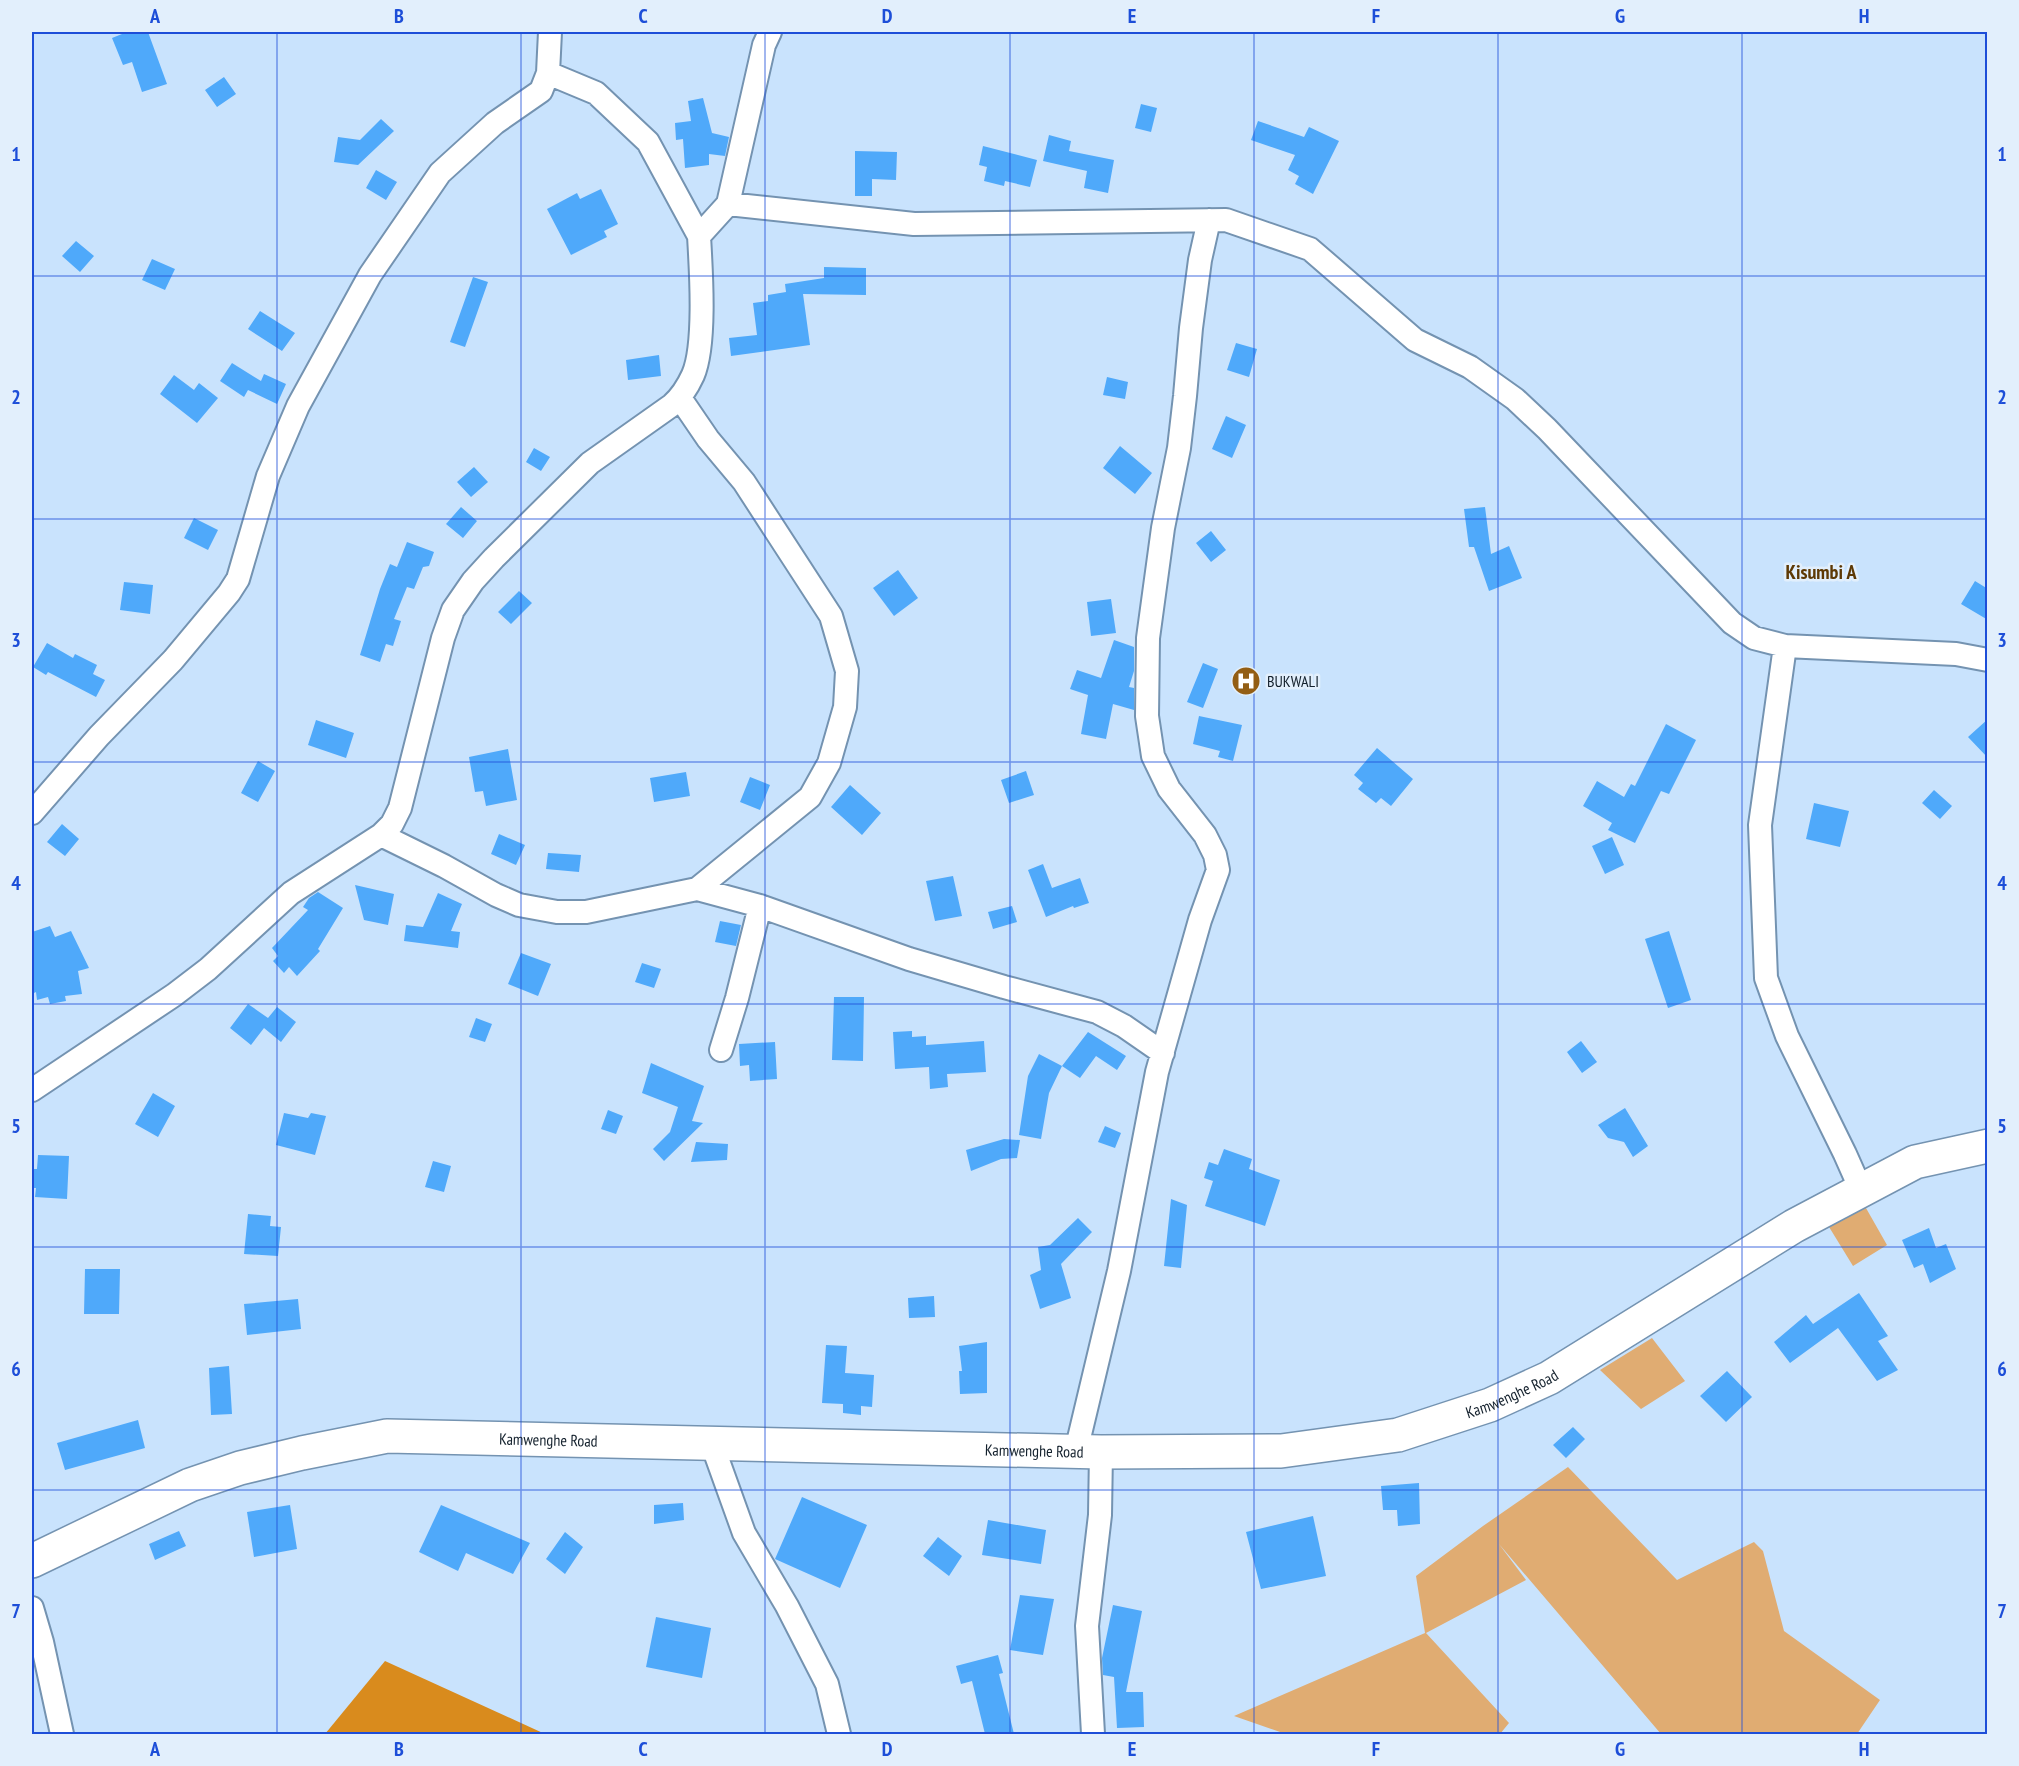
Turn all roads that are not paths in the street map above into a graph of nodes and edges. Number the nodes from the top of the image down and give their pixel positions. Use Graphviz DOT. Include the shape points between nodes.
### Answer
graph roads {
  1 [pos="550,32"];
  2 [pos="770,32"];
  3 [pos="548,73"];
  4 [pos="728,204"];
  5 [pos="1209,220"];
  6 [pos="699,236"];
  7 [pos="680,398"];
  8 [pos="1785,646"];
  9 [pos="1988,660"];
  10 [pos="32,813"];
  11 [pos="381,835"];
  12 [pos="697,889"];
  13 [pos="760,906"];
  14 [pos="720,1050"];
  15 [pos="1162,1053"];
  16 [pos="32,1090"];
  17 [pos="1988,1146"];
  18 [pos="1860,1190"];
  19 [pos="712,1444"];
  20 [pos="1089,1452"];
  21 [pos="32,1561"];
  22 [pos="32,1608"];
  23 [pos="62,1734"];
  24 [pos="839,1734"];
  25 [pos="1093,1734"];
  1 -- 3 [label="street"];
  2 -- 4 [label="street"];
  3 -- 6 [label="street" via="596,93 648,142"];
  3 -- 10 [label="street" via="541,92 495,123 440,173 370,275 298,406 268,476 238,579 229,593"];
  4 -- 5 [label="street" via="914,224"];
  4 -- 6 [label="street"];
  5 -- 8 [label="street" via="1226,220 1310,249 1415,340 1470,367 1515,399 1732,623 1754,638"];
  5 -- 15 [label="street" via="1192,317 1179,448 1148,638 1147,716 1153,756 1169,789 1205,835 1218,870"];
  6 -- 7 [label="street" via="700,341 694,373"];
  7 -- 11 [label="street" via="590,463 494,558 453,610 400,808"];
  7 -- 12 [label="street" via="744,482 831,616 847,671 845,707 830,763 810,797"];
  8 -- 9 [label="street" via="1956,654"];
  8 -- 18 [label="street" via="1760,825 1766,978 1787,1036"];
  11 -- 12 [label="street" via="496,896 557,912 586,912"];
  11 -- 16 [label="street" via="291,893 208,969"];
  12 -- 13 [label="street"];
  13 -- 14 [label="street"];
  13 -- 15 [label="street" via="909,959 1097,1012"];
  15 -- 20 [label="street" via="1119,1271"];
  17 -- 18 [label="main road, Kamwenghe Road" via="1915,1162"];
  18 -- 20 [label="main road, Kamwenghe Road" via="1794,1226 1549,1378 1490,1405 1398,1435 1281,1451"];
  19 -- 20 [label="main road, Kamwenghe Road"];
  19 -- 21 [label="main road, Kamwenghe Road" via="387,1436 261,1463 190,1485"];
  19 -- 24 [label="street" via="744,1533 788,1606 827,1684"];
  20 -- 25 [label="street" via="1100,1515 1087,1626"];
  22 -- 23 [label="street"];
}
